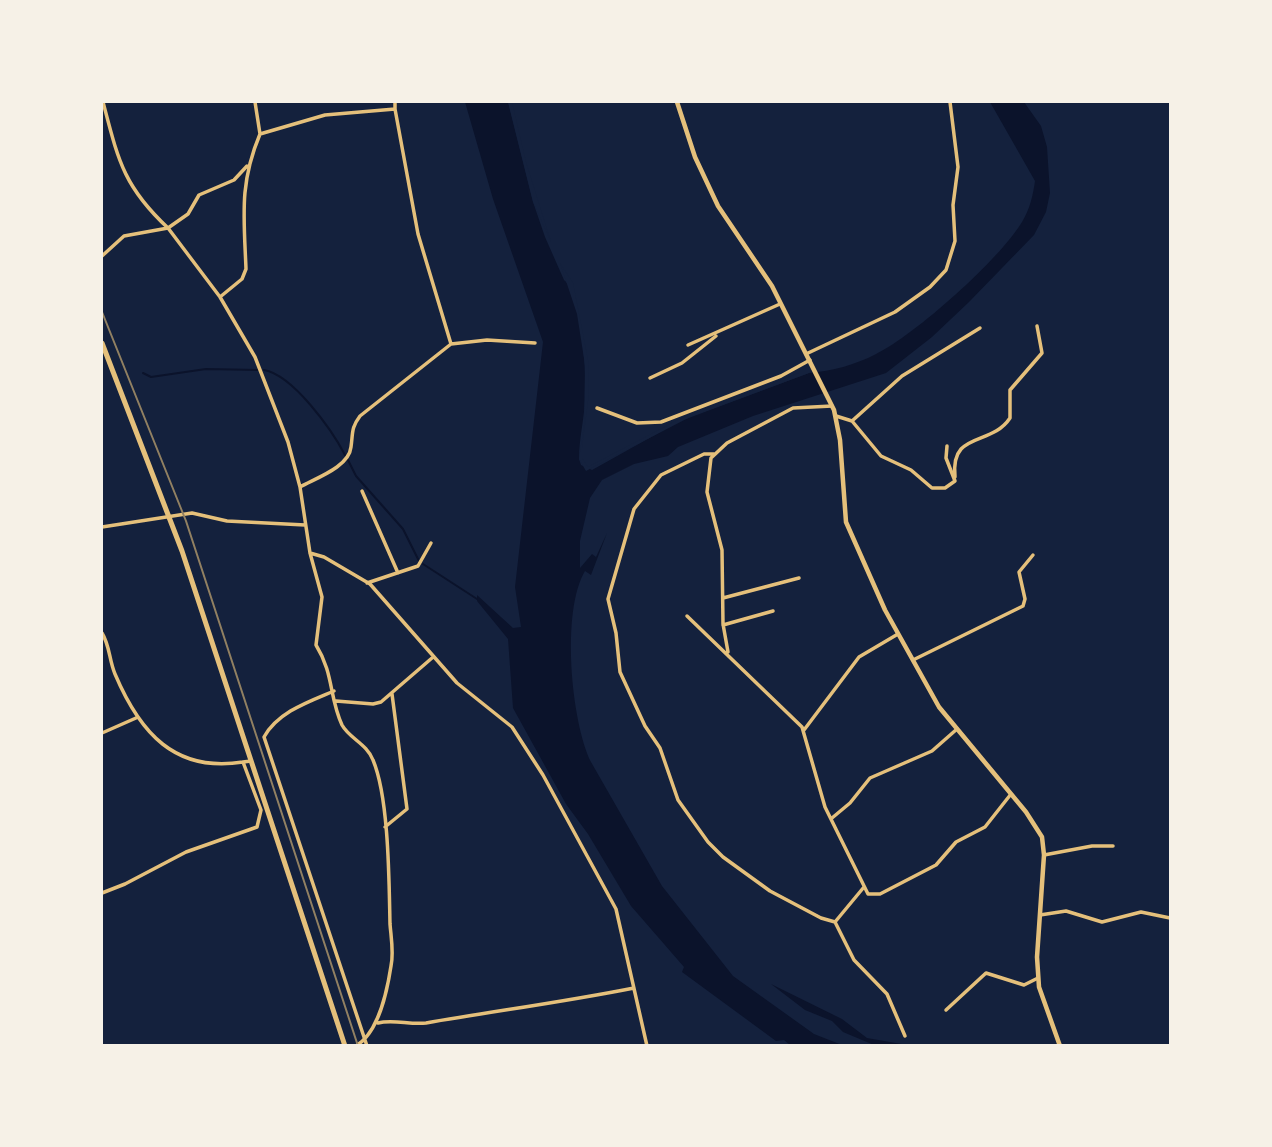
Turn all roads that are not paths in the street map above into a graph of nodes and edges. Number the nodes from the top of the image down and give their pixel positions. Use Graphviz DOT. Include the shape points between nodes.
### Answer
graph roads {
  1 [pos="103,102"];
  2 [pos="255,102"];
  3 [pos="395,102"];
  4 [pos="677,102"];
  5 [pos="950,102"];
  6 [pos="395,109"];
  7 [pos="260,134"];
  8 [pos="247,166"];
  9 [pos="168,228"];
  10 [pos="102,256"];
  11 [pos="220,297"];
  12 [pos="780,304"];
  13 [pos="1037,326"];
  14 [pos="980,328"];
  15 [pos="723,331"];
  16 [pos="102,343"];
  17 [pos="535,343"];
  18 [pos="451,344"];
  19 [pos="688,345"];
  20 [pos="806,354"];
  21 [pos="810,360"];
  22 [pos="110,364"];
  23 [pos="102,366"];
  24 [pos="650,378"];
  25 [pos="832,406"];
  26 [pos="597,408"];
  27 [pos="836,416"];
  28 [pos="852,421"];
  29 [pos="947,446"];
  30 [pos="714,454"];
  31 [pos="955,477"];
  32 [pos="300,487"];
  33 [pos="362,491"];
  34 [pos="171,519"];
  35 [pos="305,525"];
  36 [pos="102,527"];
  37 [pos="431,542"];
  38 [pos="310,553"];
  39 [pos="1033,555"];
  40 [pos="398,573"];
  41 [pos="799,578"];
  42 [pos="367,583"];
  43 [pos="723,598"];
  44 [pos="773,611"];
  45 [pos="688,616"];
  46 [pos="723,625"];
  47 [pos="102,633"];
  48 [pos="899,633"];
  49 [pos="730,656"];
  50 [pos="432,658"];
  51 [pos="913,660"];
  52 [pos="334,691"];
  53 [pos="392,694"];
  54 [pos="335,701"];
  55 [pos="136,718"];
  56 [pos="957,729"];
  57 [pos="804,730"];
  58 [pos="102,733"];
  59 [pos="253,761"];
  60 [pos="243,762"];
  61 [pos="1011,794"];
  62 [pos="832,818"];
  63 [pos="385,827"];
  64 [pos="1113,846"];
  65 [pos="1044,855"];
  66 [pos="864,887"];
  67 [pos="102,892"];
  68 [pos="1040,915"];
  69 [pos="1171,918"];
  70 [pos="835,922"];
  71 [pos="1038,978"];
  72 [pos="634,988"];
  73 [pos="946,1010"];
  74 [pos="377,1023"];
  75 [pos="905,1036"];
  76 [pos="366,1043"];
  77 [pos="345,1045"];
  78 [pos="356,1045"];
  79 [pos="647,1045"];
  80 [pos="1060,1045"];
  1 -- 9 [label="street" via="125,178"];
  2 -- 7 [label="street"];
  3 -- 6 [label="street"];
  4 -- 12 [label="main road" via="718,206"];
  5 -- 20 [label="street" via="958,167 953,195 955,241 946,270 901,309"];
  6 -- 7 [label="street" via="325,115"];
  6 -- 18 [label="street" via="418,233"];
  7 -- 8 [label="street"];
  8 -- 9 [label="street" via="234,180 200,195 188,215"];
  8 -- 11 [label="street" via="243,194 246,269 242,279"];
  9 -- 10 [label="street" via="124,236"];
  9 -- 11 [label="street"];
  11 -- 32 [label="street" via="256,357"];
  12 -- 15 [label="street"];
  12 -- 20 [label="main road"];
  13 -- 31 [label="street" via="1042,353 1010,390 1010,418 997,431 962,447 955,459"];
  14 -- 28 [label="street" via="902,376"];
  15 -- 19 [label="street"];
  15 -- 24 [label="street" via="682,363"];
  16 -- 22 [label="main road"];
  17 -- 18 [label="street" via="476,340"];
  18 -- 32 [label="street" via="360,416 350,432 351,448 345,461"];
  20 -- 21 [label="main road"];
  21 -- 25 [label="main road"];
  21 -- 26 [label="street" via="781,376 661,422 637,423"];
  22 -- 23 [label="street"];
  22 -- 34 [label="main road"];
  25 -- 27 [label="main road"];
  25 -- 30 [label="street" via="793,408"];
  27 -- 28 [label="street"];
  27 -- 48 [label="main road" via="849,532"];
  28 -- 31 [label="street" via="881,456 911,470 928,486 945,488"];
  29 -- 31 [label="street" via="946,458"];
  30 -- 43 [label="street" via="706,486 721,543"];
  30 -- 70 [label="street" via="704,454 661,475 634,509 608,600 620,671 660,748 678,800 708,842 770,891"];
  32 -- 35 [label="street"];
  33 -- 40 [label="street"];
  34 -- 35 [label="street" via="192,513 226,522"];
  34 -- 36 [label="street"];
  34 -- 59 [label="main road"];
  35 -- 38 [label="street"];
  37 -- 40 [label="street" via="418,566"];
  38 -- 42 [label="street"];
  38 -- 52 [label="street" via="322,597 316,645 328,664"];
  39 -- 51 [label="street" via="1019,572 1023,606"];
  40 -- 42 [label="street"];
  41 -- 43 [label="street"];
  42 -- 50 [label="street"];
  43 -- 46 [label="street"];
  44 -- 46 [label="street"];
  45 -- 49 [label="street"];
  46 -- 49 [label="street"];
  47 -- 55 [label="street"];
  48 -- 51 [label="main road"];
  48 -- 57 [label="street" via="859,657"];
  49 -- 57 [label="street"];
  50 -- 53 [label="street"];
  50 -- 72 [label="street" via="512,727 543,775 616,909"];
  51 -- 56 [label="main road"];
  52 -- 54 [label="street"];
  52 -- 76 [label="street" via="298,706 271,725 264,737"];
  53 -- 54 [label="street" via="373,704"];
  53 -- 63 [label="street" via="407,809"];
  54 -- 63 [label="street" via="344,728 374,761"];
  55 -- 58 [label="street"];
  55 -- 60 [label="street" via="185,759 210,765"];
  56 -- 61 [label="main road"];
  56 -- 62 [label="street" via="932,751 870,778"];
  57 -- 62 [label="street"];
  59 -- 60 [label="street"];
  59 -- 77 [label="main road"];
  60 -- 67 [label="street" via="261,810 257,827 186,852"];
  61 -- 65 [label="main road" via="1040,832"];
  61 -- 66 [label="street" via="985,827 956,842 936,865 877,895 868,894"];
  62 -- 66 [label="street"];
  63 -- 74 [label="street" via="392,965"];
  64 -- 65 [label="street"];
  65 -- 68 [label="main road"];
  66 -- 70 [label="street"];
  68 -- 69 [label="street" via="1066,911 1102,922 1141,912"];
  68 -- 71 [label="main road"];
  70 -- 75 [label="street" via="854,960 887,994"];
  71 -- 73 [label="street" via="1019,984 986,972"];
  71 -- 80 [label="main road"];
  72 -- 74 [label="street" via="425,1023"];
  72 -- 79 [label="street"];
  74 -- 76 [label="street"];
  76 -- 78 [label="street"];
}
